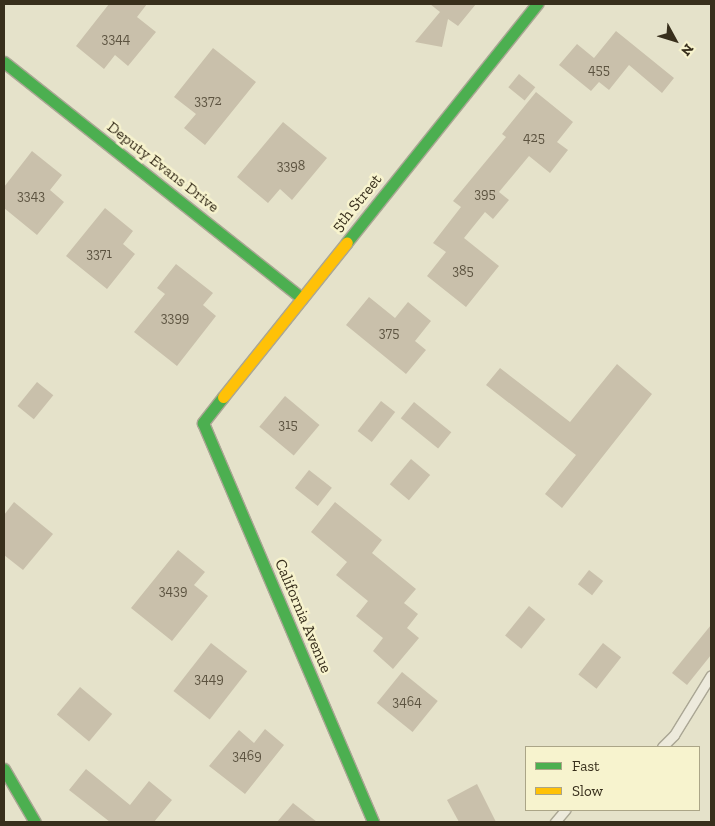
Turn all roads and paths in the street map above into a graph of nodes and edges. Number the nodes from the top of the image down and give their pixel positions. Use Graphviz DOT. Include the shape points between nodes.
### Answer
graph roads {
  1 [pos="537,4"];
  2 [pos="4,62"];
  3 [pos="302,298"];
  4 [pos="203,423"];
  5 [pos="711,675"];
  6 [pos="663,746"];
  7 [pos="4,769"];
  8 [pos="564,811"];
  9 [pos="35,822"];
  10 [pos="374,822"];
  11 [pos="555,822"];
  1 -- 3 [label="street, 5th Street"];
  2 -- 3 [label="street, Deputy Evans Drive"];
  3 -- 4 [label="street, 5th Street"];
  4 -- 10 [label="street, California Avenue"];
  5 -- 6 [label="lane" via="674,735"];
  7 -- 9 [label="street"];
  8 -- 11 [label="lane"];
}
